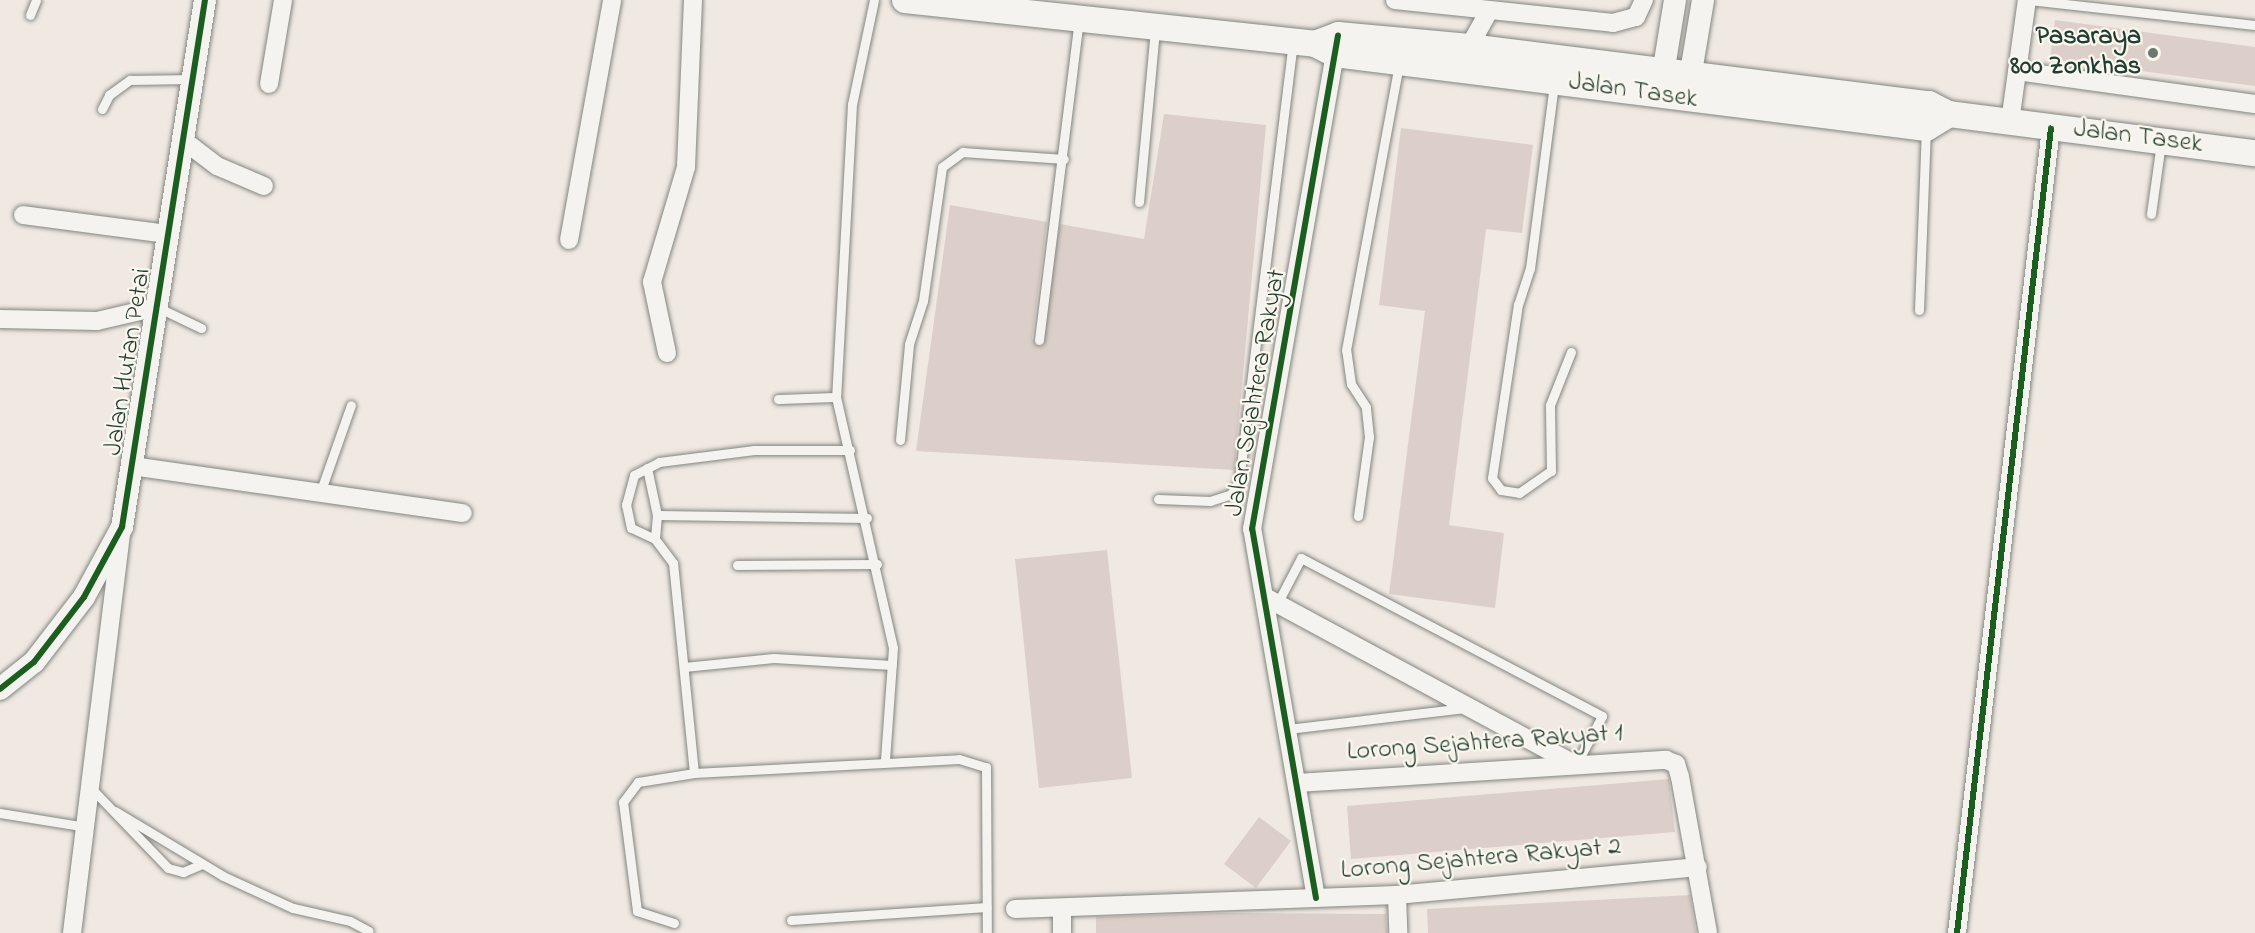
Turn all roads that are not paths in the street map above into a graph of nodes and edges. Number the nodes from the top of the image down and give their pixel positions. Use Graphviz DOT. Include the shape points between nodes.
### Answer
graph roads {
  1 [pos="36,0"];
  2 [pos="205,0"];
  3 [pos="283,0"];
  4 [pos="612,0"];
  5 [pos="693,0"];
  6 [pos="874,0"];
  7 [pos="905,0"];
  8 [pos="1395,0"];
  9 [pos="1644,0"];
  10 [pos="1675,0"];
  11 [pos="1703,0"];
  12 [pos="2028,0"];
  13 [pos="1447,3"];
  14 [pos="1489,5"];
  15 [pos="30,15"];
  16 [pos="1079,18"];
  17 [pos="2255,25"];
  18 [pos="1155,26"];
  19 [pos="1320,44"];
  20 [pos="1470,47"];
  21 [pos="1399,63"];
  22 [pos="2017,71"];
  23 [pos="193,79"];
  24 [pos="1555,81"];
  25 [pos="1670,83"];
  26 [pos="268,84"];
  27 [pos="2255,104"];
  28 [pos="102,109"];
  29 [pos="1935,115"];
  30 [pos="2010,122"];
  31 [pos="2050,128"];
  32 [pos="183,140"];
  33 [pos="2161,141"];
  34 [pos="2255,153"];
  35 [pos="1064,159"];
  36 [pos="264,186"];
  37 [pos="1139,202"];
  38 [pos="2151,214"];
  39 [pos="23,215"];
  40 [pos="168,234"];
  41 [pos="569,240"];
  42 [pos="157,307"];
  43 [pos="1919,310"];
  44 [pos="0,319"];
  45 [pos="201,328"];
  46 [pos="1040,340"];
  47 [pos="1570,352"];
  48 [pos="667,353"];
  49 [pos="836,397"];
  50 [pos="778,399"];
  51 [pos="351,405"];
  52 [pos="900,440"];
  53 [pos="850,450"];
  54 [pos="132,466"];
  55 [pos="646,468"];
  56 [pos="320,493"];
  57 [pos="1158,499"];
  58 [pos="463,513"];
  59 [pos="657,515"];
  60 [pos="1358,516"];
  61 [pos="867,519"];
  62 [pos="122,527"];
  63 [pos="655,539"];
  64 [pos="877,564"];
  65 [pos="737,565"];
  66 [pos="1271,600"];
  67 [pos="892,665"];
  68 [pos="684,667"];
  69 [pos="0,689"];
  70 [pos="1468,707"];
  71 [pos="1288,729"];
  72 [pos="885,760"];
  73 [pos="1574,762"];
  74 [pos="694,773"];
  75 [pos="1297,783"];
  76 [pos="91,788"];
  77 [pos="115,811"];
  78 [pos="0,813"];
  79 [pos="86,827"];
  80 [pos="202,864"];
  81 [pos="1698,867"];
  82 [pos="1397,895"];
  83 [pos="1316,898"];
  84 [pos="987,907"];
  85 [pos="1062,908"];
  86 [pos="1015,909"];
  87 [pos="791,920"];
  88 [pos="675,923"];
  89 [pos="369,931"];
  90 [pos="72,933"];
  91 [pos="987,933"];
  92 [pos="1062,933"];
  93 [pos="1398,933"];
  94 [pos="1708,933"];
  95 [pos="1957,933"];
  1 -- 15 [label="lane"];
  2 -- 23 [label="street, Jalan Hutan Petai"];
  3 -- 26 [label="street"];
  4 -- 41 [label="street"];
  5 -- 48 [label="street" via="686,167 652,282"];
  6 -- 49 [label="lane" via="852,104"];
  7 -- 16 [label="main road, Jalan Tasek"];
  8 -- 13 [label="street"];
  9 -- 14 [label="street" via="1640,12 1628,21"];
  10 -- 25 [label="street"];
  11 -- 25 [label="street"];
  12 -- 17 [label="lane"];
  12 -- 22 [label="street"];
  13 -- 14 [label="street"];
  14 -- 20 [label="street"];
  16 -- 18 [label="main road, Jalan Tasek"];
  16 -- 35 [label="lane"];
  18 -- 19 [label="main road, Jalan Tasek"];
  18 -- 37 [label="lane"];
  19 -- 20 [label="main road, Jalan Tasek"];
  19 -- 21 [label="main road, Jalan Tasek"];
  19 -- 57 [label="lane" via="1239,482 1231,494 1210,501"];
  19 -- 66 [label="street, Jalan Sejahtera Rakyat" via="1252,529"];
  20 -- 25 [label="main road, Jalan Tasek"];
  21 -- 24 [label="main road, Jalan Tasek"];
  21 -- 60 [label="lane" via="1347,351 1352,384 1366,407 1369,437"];
  22 -- 27 [label="street"];
  22 -- 30 [label="street"];
  23 -- 28 [label="lane" via="130,80 109,95"];
  23 -- 32 [label="street, Jalan Hutan Petai"];
  24 -- 25 [label="main road, Jalan Tasek"];
  24 -- 47 [label="lane" via="1530,268 1518,304 1492,478 1501,490 1519,493 1551,471 1550,405"];
  25 -- 29 [label="main road, Jalan Tasek"];
  25 -- 29 [label="main road, Jalan Tasek" via="1723,104"];
  29 -- 30 [label="main road, Jalan Tasek"];
  29 -- 43 [label="lane"];
  30 -- 31 [label="main road, Jalan Tasek"];
  31 -- 33 [label="main road, Jalan Tasek"];
  31 -- 95 [label="street"];
  32 -- 36 [label="street" via="217,166"];
  32 -- 40 [label="street, Jalan Hutan Petai"];
  33 -- 34 [label="main road, Jalan Tasek"];
  33 -- 38 [label="lane"];
  35 -- 46 [label="lane"];
  35 -- 52 [label="lane" via="963,152 942,167 923,301 906,365"];
  39 -- 40 [label="street"];
  40 -- 42 [label="street, Jalan Hutan Petai"];
  42 -- 44 [label="street" via="97,321"];
  42 -- 45 [label="lane" via="175,311"];
  42 -- 54 [label="street, Jalan Hutan Petai"];
  49 -- 50 [label="lane"];
  49 -- 53 [label="lane"];
  51 -- 56 [label="lane"];
  53 -- 55 [label="lane" via="754,450"];
  53 -- 61 [label="lane"];
  54 -- 56 [label="street"];
  54 -- 62 [label="street, Jalan Hutan Petai"];
  55 -- 59 [label="lane"];
  55 -- 63 [label="lane" via="634,475 626,505 631,528"];
  56 -- 58 [label="street"];
  59 -- 61 [label="lane"];
  59 -- 63 [label="lane"];
  61 -- 64 [label="lane"];
  62 -- 69 [label="street, Jalan Hutan Petai" via="84,597 34,662"];
  62 -- 76 [label="street"];
  63 -- 68 [label="lane" via="673,563"];
  64 -- 65 [label="lane"];
  64 -- 67 [label="lane"];
  66 -- 70 [label="street"];
  66 -- 71 [label="street, Jalan Sejahtera Rakyat"];
  66 -- 73 [label="lane" via="1301,558 1602,716"];
  67 -- 68 [label="lane" via="774,657"];
  67 -- 72 [label="lane"];
  68 -- 74 [label="lane"];
  70 -- 71 [label="lane"];
  70 -- 73 [label="street"];
  71 -- 75 [label="street, Jalan Sejahtera Rakyat"];
  72 -- 74 [label="lane"];
  72 -- 84 [label="lane" via="959,759 986,767"];
  73 -- 75 [label="street, Lorong Sejahtera Rakyat 1"];
  73 -- 81 [label="street, Lorong Sejahtera Rakyat 1" via="1656,757 1676,764"];
  74 -- 88 [label="lane" via="638,782 623,802 637,911"];
  75 -- 83 [label="street, Jalan Sejahtera Rakyat"];
  76 -- 77 [label="lane"];
  76 -- 79 [label="street"];
  77 -- 80 [label="lane"];
  77 -- 80 [label="lane" via="127,831 168,868 183,872"];
  78 -- 79 [label="lane"];
  79 -- 90 [label="street"];
  80 -- 89 [label="lane" via="293,908 350,921"];
  81 -- 82 [label="street, Lorong Sejahtera Rakyat 2"];
  81 -- 94 [label="street"];
  82 -- 83 [label="street, Lorong Sejahtera Rakyat 2"];
  82 -- 93 [label="street"];
  83 -- 85 [label="street, Lorong Sejahtera Rakyat 2"];
  84 -- 87 [label="lane"];
  84 -- 91 [label="lane"];
  85 -- 86 [label="street, Lorong Sejahtera Rakyat 2"];
  85 -- 92 [label="street"];
}
